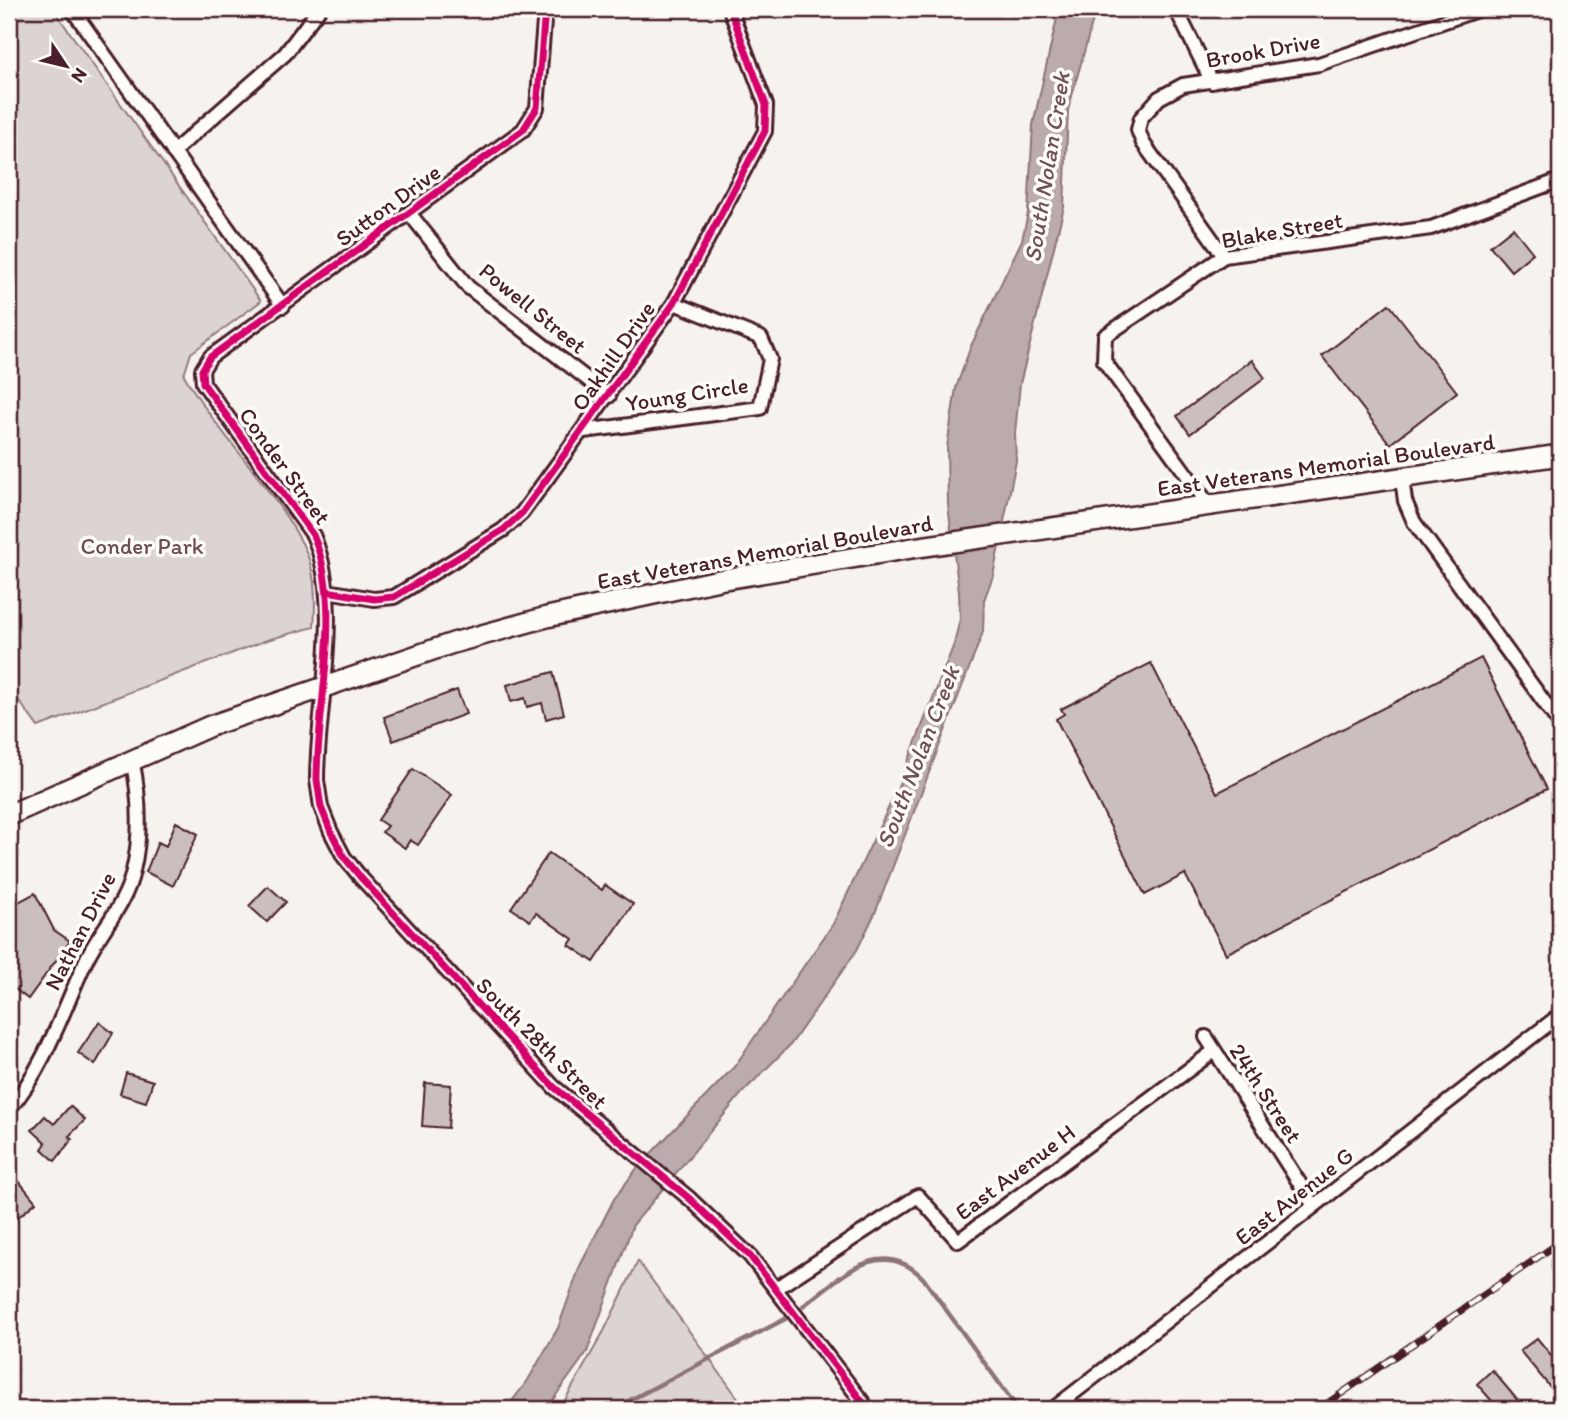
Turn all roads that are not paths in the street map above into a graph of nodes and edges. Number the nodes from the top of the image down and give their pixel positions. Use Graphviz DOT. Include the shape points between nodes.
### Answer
graph roads {
  1 [pos="72,9"];
  2 [pos="319,9"];
  3 [pos="545,9"];
  4 [pos="730,9"];
  5 [pos="1176,9"];
  6 [pos="1480,9"];
  7 [pos="1212,82"];
  8 [pos="173,152"];
  9 [pos="1560,180"];
  10 [pos="410,214"];
  11 [pos="1224,256"];
  12 [pos="674,303"];
  13 [pos="283,306"];
  14 [pos="609,396"];
  15 [pos="212,399"];
  16 [pos="584,431"];
  17 [pos="1560,455"];
  18 [pos="1402,478"];
  19 [pos="1211,508"];
  20 [pos="327,592"];
  21 [pos="324,684"];
  22 [pos="1560,724"];
  23 [pos="132,759"];
  24 [pos="9,816"];
  25 [pos="1560,1016"];
  26 [pos="1206,1037"];
  27 [pos="1213,1051"];
  28 [pos="9,1109"];
  29 [pos="1314,1206"];
  30 [pos="777,1288"];
  31 [pos="868,1409"];
  32 [pos="1053,1409"];
  1 -- 8 [label="street"];
  2 -- 8 [label="street" via="285,54"];
  3 -- 10 [label="street, Sutton Drive" via="537,108 531,120"];
  4 -- 12 [label="street, Oakhill Drive" via="768,118"];
  5 -- 7 [label="street"];
  6 -- 7 [label="street, Brook Drive" via="1319,64"];
  7 -- 11 [label="street, Brook Drive" via="1183,85 1159,98 1140,118 1139,130 1143,143"];
  8 -- 13 [label="street"];
  9 -- 11 [label="street, Blake Street" via="1431,228"];
  10 -- 13 [label="street, Sutton Drive"];
  10 -- 14 [label="street, Powell Street" via="468,287"];
  11 -- 19 [label="street, Blake Street" via="1105,336 1104,361"];
  12 -- 14 [label="street, Oakhill Drive"];
  12 -- 16 [label="street, Young Circle" via="761,338 770,359 760,408"];
  13 -- 15 [label="street, Sutton Drive" via="210,357 202,370 202,383"];
  14 -- 16 [label="street, Oakhill Drive"];
  15 -- 20 [label="street, Conder Street" via="313,535 324,560"];
  16 -- 20 [label="street, Oakhill Drive" via="522,513 492,538 394,597"];
  17 -- 18 [label="main road, East Veterans Memorial Boulevard"];
  18 -- 19 [label="main road, East Veterans Memorial Boulevard"];
  18 -- 22 [label="street" via="1414,522"];
  19 -- 21 [label="main road, East Veterans Memorial Boulevard" via="912,548 719,580 547,617"];
  20 -- 21 [label="street, Conder Street"];
  21 -- 23 [label="main road, East Veterans Memorial Boulevard"];
  21 -- 30 [label="street, South 28th Street" via="317,780 321,807 344,857 554,1087 690,1199"];
  23 -- 24 [label="main road, East Veterans Memorial Boulevard"];
  23 -- 28 [label="street, Nathan Drive" via="141,799 133,872 32,1076"];
  25 -- 29 [label="street, East Avenue G"];
  26 -- 27 [label="street, 24th Street"];
  27 -- 29 [label="street, 24th Street"];
  27 -- 30 [label="street, East Avenue H" via="958,1241 918,1196"];
  29 -- 32 [label="street, East Avenue G"];
  30 -- 31 [label="street, South 28th Street"];
}
